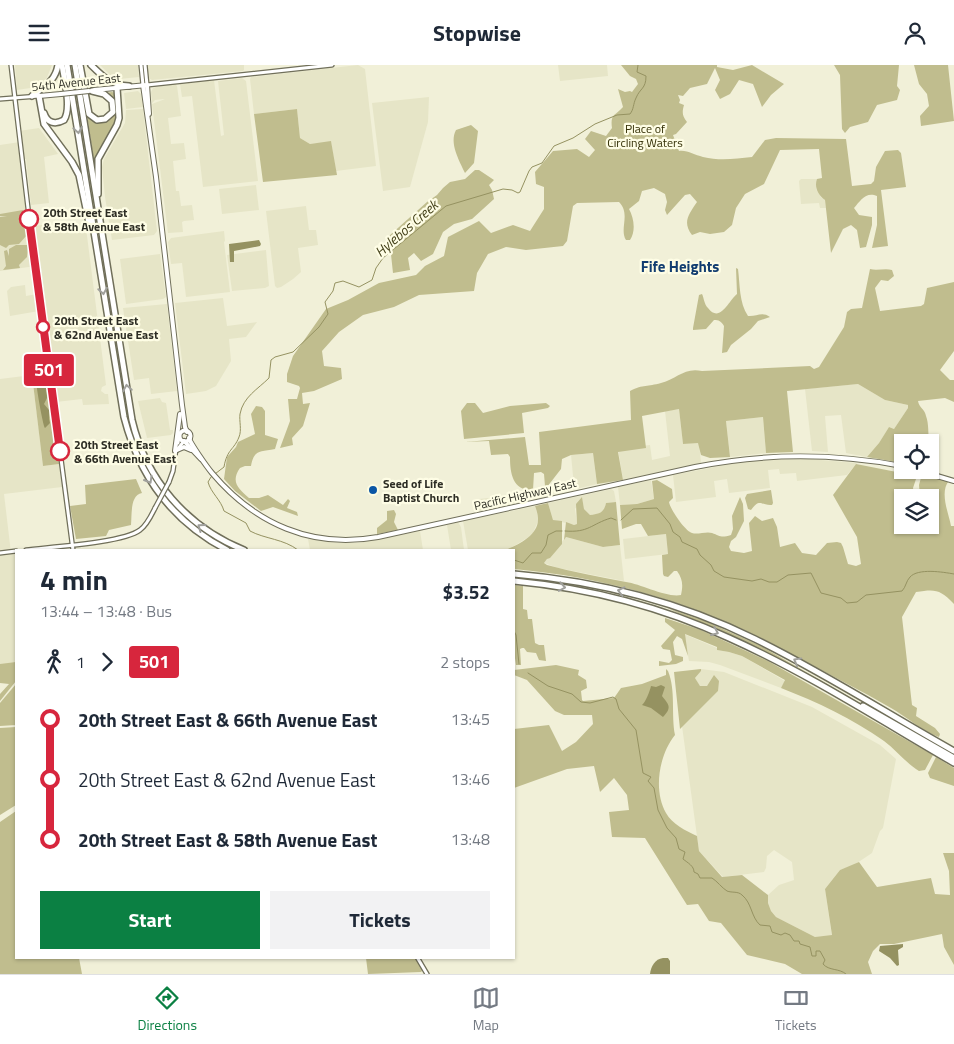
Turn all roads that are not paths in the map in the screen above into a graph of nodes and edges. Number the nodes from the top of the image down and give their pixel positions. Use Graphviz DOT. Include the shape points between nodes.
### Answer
graph roads {
  1 [pos="11,65"];
  2 [pos="60,65"];
  3 [pos="67,65"];
  4 [pos="75,65"];
  5 [pos="80,65"];
  6 [pos="91,65"];
  7 [pos="143,65"];
  8 [pos="332,65"];
  9 [pos="145,85"];
  10 [pos="130,86"];
  11 [pos="116,88"];
  12 [pos="91,91"];
  13 [pos="32,96"];
  14 [pos="42,96"];
  15 [pos="15,98"];
  16 [pos="0,99"];
  17 [pos="145,101"];
  18 [pos="148,117"];
  19 [pos="102,239"];
  20 [pos="99,262"];
  21 [pos="182,405"];
  22 [pos="180,414"];
  23 [pos="182,431"];
  24 [pos="188,431"];
  25 [pos="179,436"];
  26 [pos="190,438"];
  27 [pos="184,441"];
  28 [pos="176,451"];
  29 [pos="194,452"];
  30 [pos="203,460"];
  31 [pos="894,465"];
  32 [pos="939,475"];
  33 [pos="939,476"];
  34 [pos="954,480"];
  35 [pos="72,545"];
  36 [pos="35,549"];
  37 [pos="73,549"];
  38 [pos="225,549"];
  39 [pos="242,549"];
  40 [pos="15,551"];
  41 [pos="0,553"];
  42 [pos="515,574"];
  43 [pos="515,581"];
  44 [pos="791,670"];
  45 [pos="839,685"];
  46 [pos="954,751"];
  47 [pos="954,757"];
  48 [pos="954,764"];
  49 [pos="419,959"];
  50 [pos="427,974"];
  1 -- 15 [label="main road"];
  2 -- 13 [label="highway" via="50,83"];
  2 -- 14 [label="highway" via="68,106 64,120 55,123 46,119"];
  3 -- 20 [label="highway, one-way"];
  4 -- 19 [label="highway"];
  5 -- 12 [label="highway" via="89,114 98,120 105,119 113,112 112,101 104,94"];
  6 -- 10 [label="highway" via="109,81"];
  7 -- 9 [label="main road"];
  8 -- 9 [label="main road, 54th Avenue East"];
  9 -- 10 [label="main road, 54th Avenue East"];
  9 -- 17 [label="main road"];
  9 -- 18 [label="main road"];
  10 -- 11 [label="main road, 54th Avenue East"];
  10 -- 17 [label="main road" via="140,90"];
  11 -- 12 [label="main road, 54th Avenue East"];
  11 -- 19 [label="highway" via="120,111 118,121 97,162"];
  12 -- 14 [label="main road, 54th Avenue East, bridge"];
  13 -- 14 [label="main road, 54th Avenue East"];
  13 -- 15 [label="main road, 54th Avenue East"];
  14 -- 20 [label="highway" via="44,124 79,175"];
  15 -- 16 [label="main road, 54th Avenue East"];
  15 -- 35 [label="main road"];
  17 -- 18 [label="main road"];
  18 -- 21 [label="main road"];
  39 -- 19 [label="highway, one-way" via="212,534 187,515 160,484 145,459 132,420"];
  20 -- 38 [label="highway, one-way" via="124,417 138,460 170,508 198,533"];
  21 -- 22 [label="main road"];
  21 -- 24 [label="main road"];
  22 -- 23 [label="main road"];
  22 -- 28 [label="main road"];
  23 -- 24 [label="main road"];
  23 -- 25 [label="main road"];
  24 -- 26 [label="main road, Pacific Highway East"];
  25 -- 27 [label="main road, Pacific Highway East"];
  25 -- 28 [label="main road"];
  26 -- 27 [label="main road"];
  26 -- 30 [label="main road, Pacific Highway East" via="190,443"];
  27 -- 28 [label="main road"];
  27 -- 29 [label="main road, Pacific Highway East"];
  28 -- 29 [label="main road" via="184,447"];
  28 -- 35 [label="main road, bridge" via="169,482 146,525 134,534"];
  29 -- 30 [label="main road, Pacific Highway East"];
  30 -- 31 [label="main road, Pacific Highway East" via="251,511 282,527 312,537 353,540 725,461 804,456 842,457"];
  32 -- 34 [label="main road"];
  33 -- 34 [label="main road"];
  35 -- 36 [label="main road"];
  35 -- 37 [label="main road"];
  40 -- 41 [label="main road"];
  45 -- 42 [label="highway, one-way" via="754,638 668,604 592,584"];
  43 -- 44 [label="highway, one-way" via="592,593 664,612 728,637"];
  44 -- 47 [label="highway"];
  44 -- 48 [label="highway"];
  45 -- 46 [label="highway"];
  45 -- 47 [label="highway"];
  49 -- 50 [label="main road"];
}
